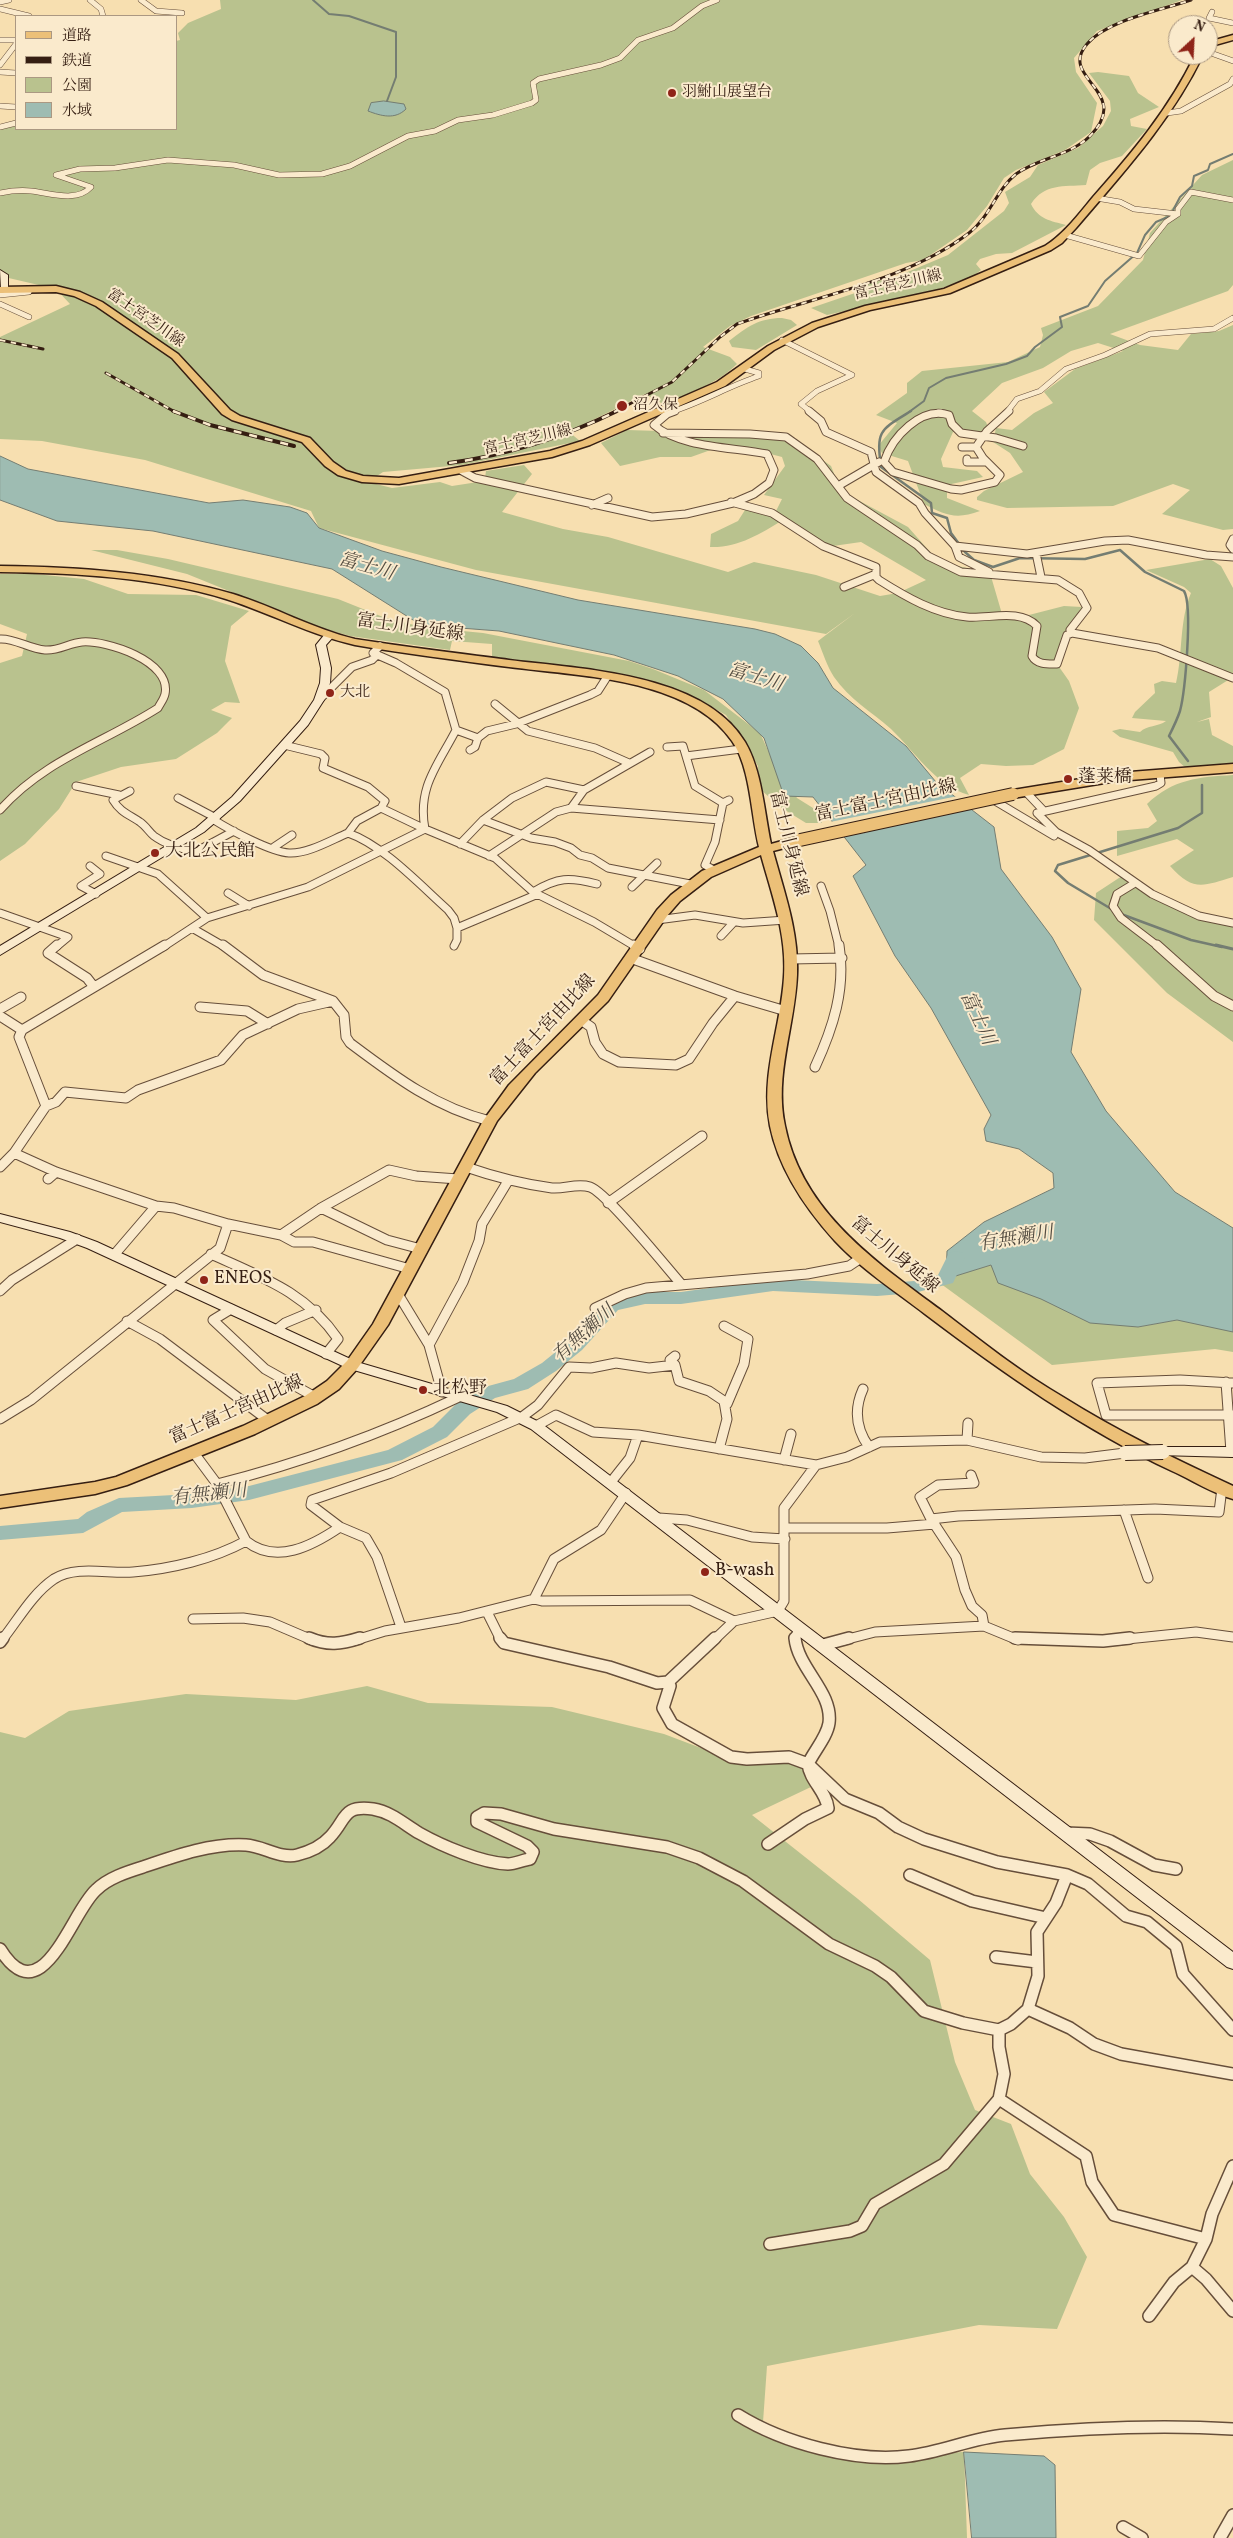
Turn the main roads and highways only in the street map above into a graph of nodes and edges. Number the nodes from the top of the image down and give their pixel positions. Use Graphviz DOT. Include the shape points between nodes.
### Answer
graph roads {
  1 [pos="1233,37"];
  2 [pos="1218,42"];
  3 [pos="1193,65"];
  4 [pos="2,291"];
  5 [pos="0,569"];
  6 [pos="1233,768"];
  7 [pos="766,848"];
  8 [pos="1228,1490"];
  9 [pos="1,1501"];
  1 -- 2 [label="main road"];
  3 -- 4 [label="main road, 富士宮芝川線" via="1167,112 1065,234 1048,248 935,294 850,313 815,325 782,340 721,384 586,443 552,454 399,481 369,480 342,473 306,440 249,423 226,412 175,356 99,304 77,294 34,288"];
  5 -- 7 [label="main road, 富士川身延線" via="90,573 199,589 267,609 329,636 378,651 607,677 658,688 694,703 724,724 741,746"];
  6 -- 7 [label="main road, 富士富士宮由比線, bridge" via="1117,777 1020,793"];
  7 -- 8 [label="main road, 富士川身延線" via="786,920 791,959 790,992 775,1076 774,1109 782,1147 798,1185 842,1240 916,1302 1057,1401 1157,1457"];
  7 -- 9 [label="main road, 富士富士宮由比線" via="714,870 674,898 603,998 510,1092 490,1121 380,1325 352,1365 333,1384 269,1421 194,1453 95,1488"];
}
